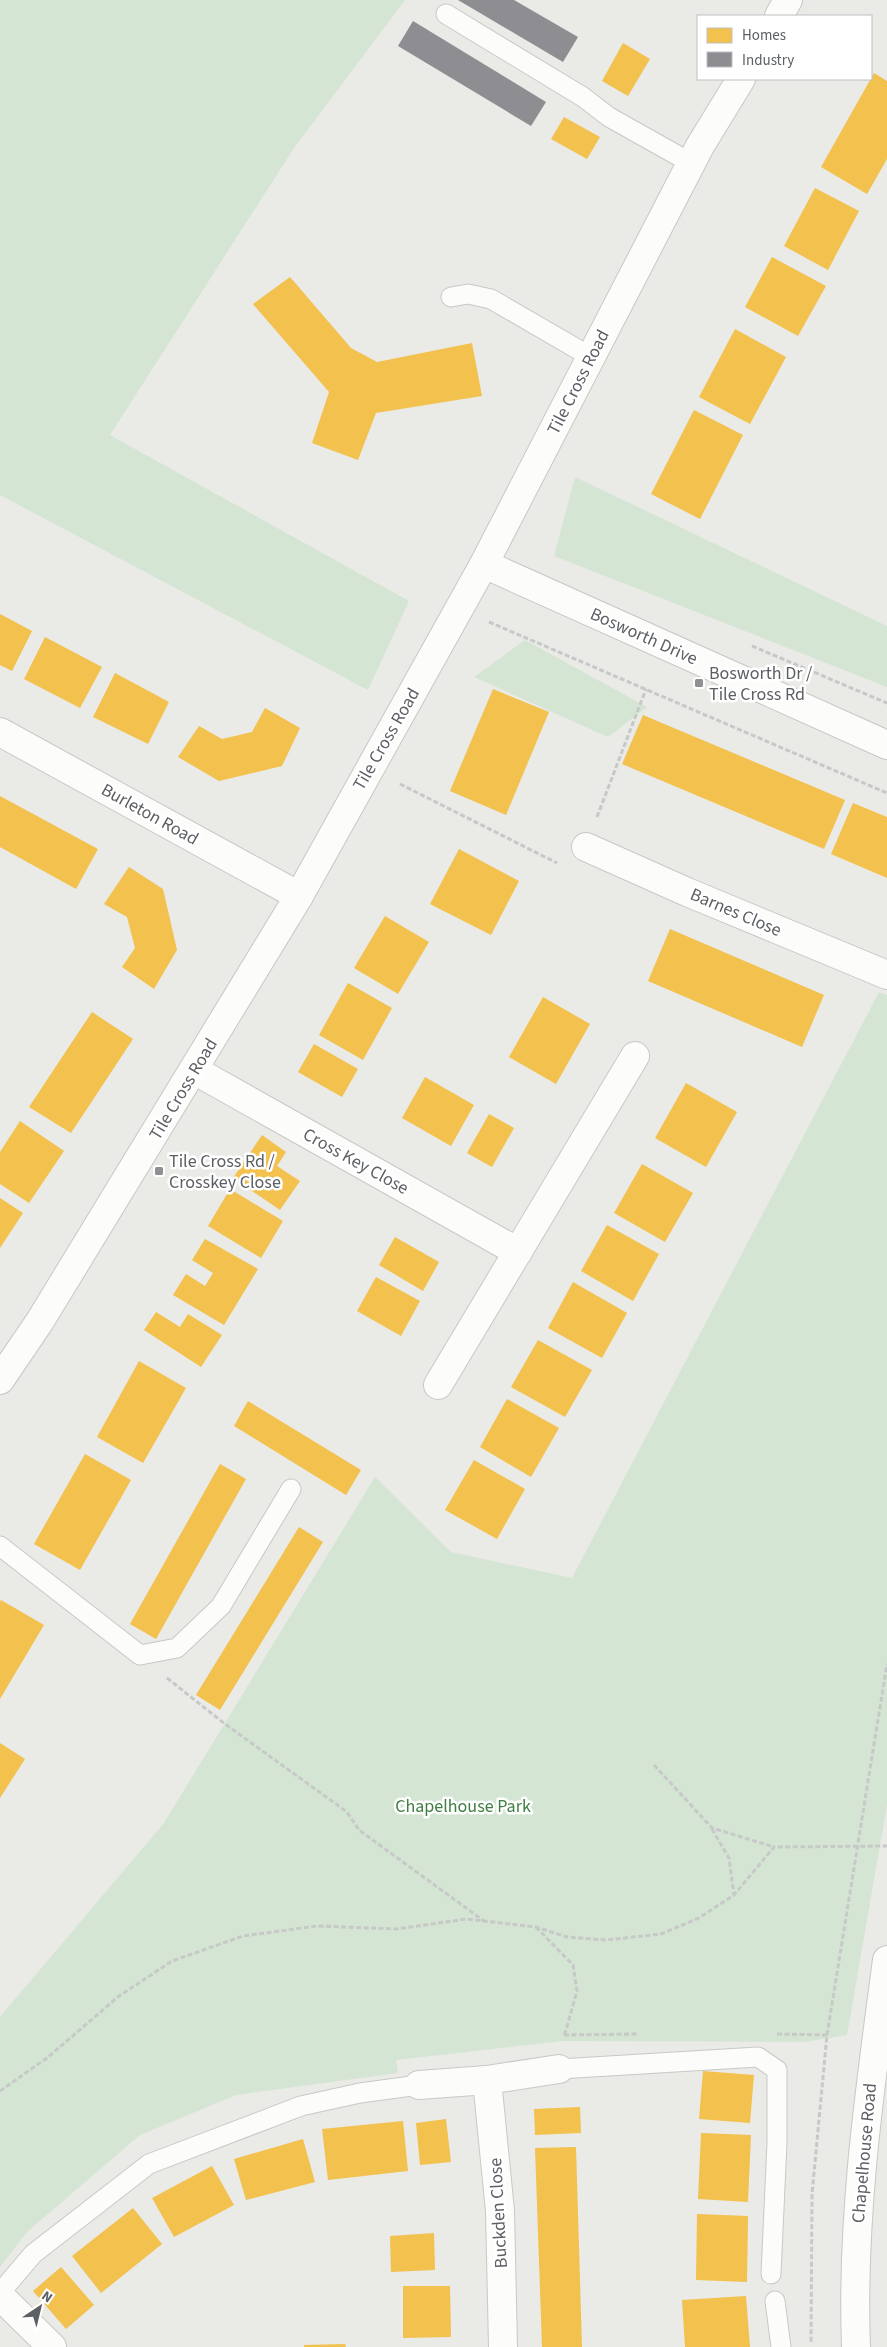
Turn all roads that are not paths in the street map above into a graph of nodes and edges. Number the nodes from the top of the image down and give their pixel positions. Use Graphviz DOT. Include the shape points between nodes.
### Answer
graph roads {
  1 [pos="788,0"];
  2 [pos="446,14"];
  3 [pos="780,15"];
  4 [pos="740,80"];
  5 [pos="691,163"];
  6 [pos="450,297"];
  7 [pos="591,357"];
  8 [pos="484,564"];
  9 [pos="0,732"];
  10 [pos="887,745"];
  11 [pos="586,847"];
  12 [pos="299,896"];
  13 [pos="887,975"];
  14 [pos="636,1056"];
  15 [pos="194,1070"];
  16 [pos="518,1252"];
  17 [pos="0,1380"];
  18 [pos="438,1385"];
  19 [pos="291,1489"];
  20 [pos="0,1546"];
  21 [pos="887,1960"];
  22 [pos="560,2069"];
  23 [pos="488,2080"];
  24 [pos="419,2085"];
  25 [pos="771,2274"];
  26 [pos="0,2295"];
  27 [pos="775,2301"];
  28 [pos="52,2347"];
  29 [pos="503,2347"];
  30 [pos="781,2347"];
  31 [pos="856,2347"];
  1 -- 3 [label="street"];
  2 -- 5 [label="lane" via="583,97 609,117"];
  4 -- 5 [label="street, Tile Cross Road"];
  5 -- 7 [label="street, Tile Cross Road"];
  6 -- 7 [label="lane" via="468,294 491,299"];
  7 -- 8 [label="street, Tile Cross Road"];
  8 -- 10 [label="street, Bosworth Drive"];
  8 -- 12 [label="street, Tile Cross Road"];
  9 -- 12 [label="street, Burleton Road"];
  11 -- 13 [label="street, Barnes Close"];
  12 -- 15 [label="street, Tile Cross Road"];
  14 -- 16 [label="street"];
  15 -- 16 [label="street, Cross Key Close"];
  15 -- 17 [label="street, Tile Cross Road" via="40,1321"];
  16 -- 18 [label="street"];
  19 -- 20 [label="lane" via="221,1606 177,1648 140,1655"];
  21 -- 31 [label="street, Chapelhouse Road" via="857,2203"];
  22 -- 23 [label="street"];
  22 -- 25 [label="lane" via="758,2057 777,2070"];
  23 -- 24 [label="street"];
  23 -- 29 [label="street, Buckden Close" via="500,2211"];
  24 -- 26 [label="lane" via="360,2092 302,2106 149,2164 33,2254"];
  26 -- 28 [label="street"];
  27 -- 30 [label="lane"];
}
